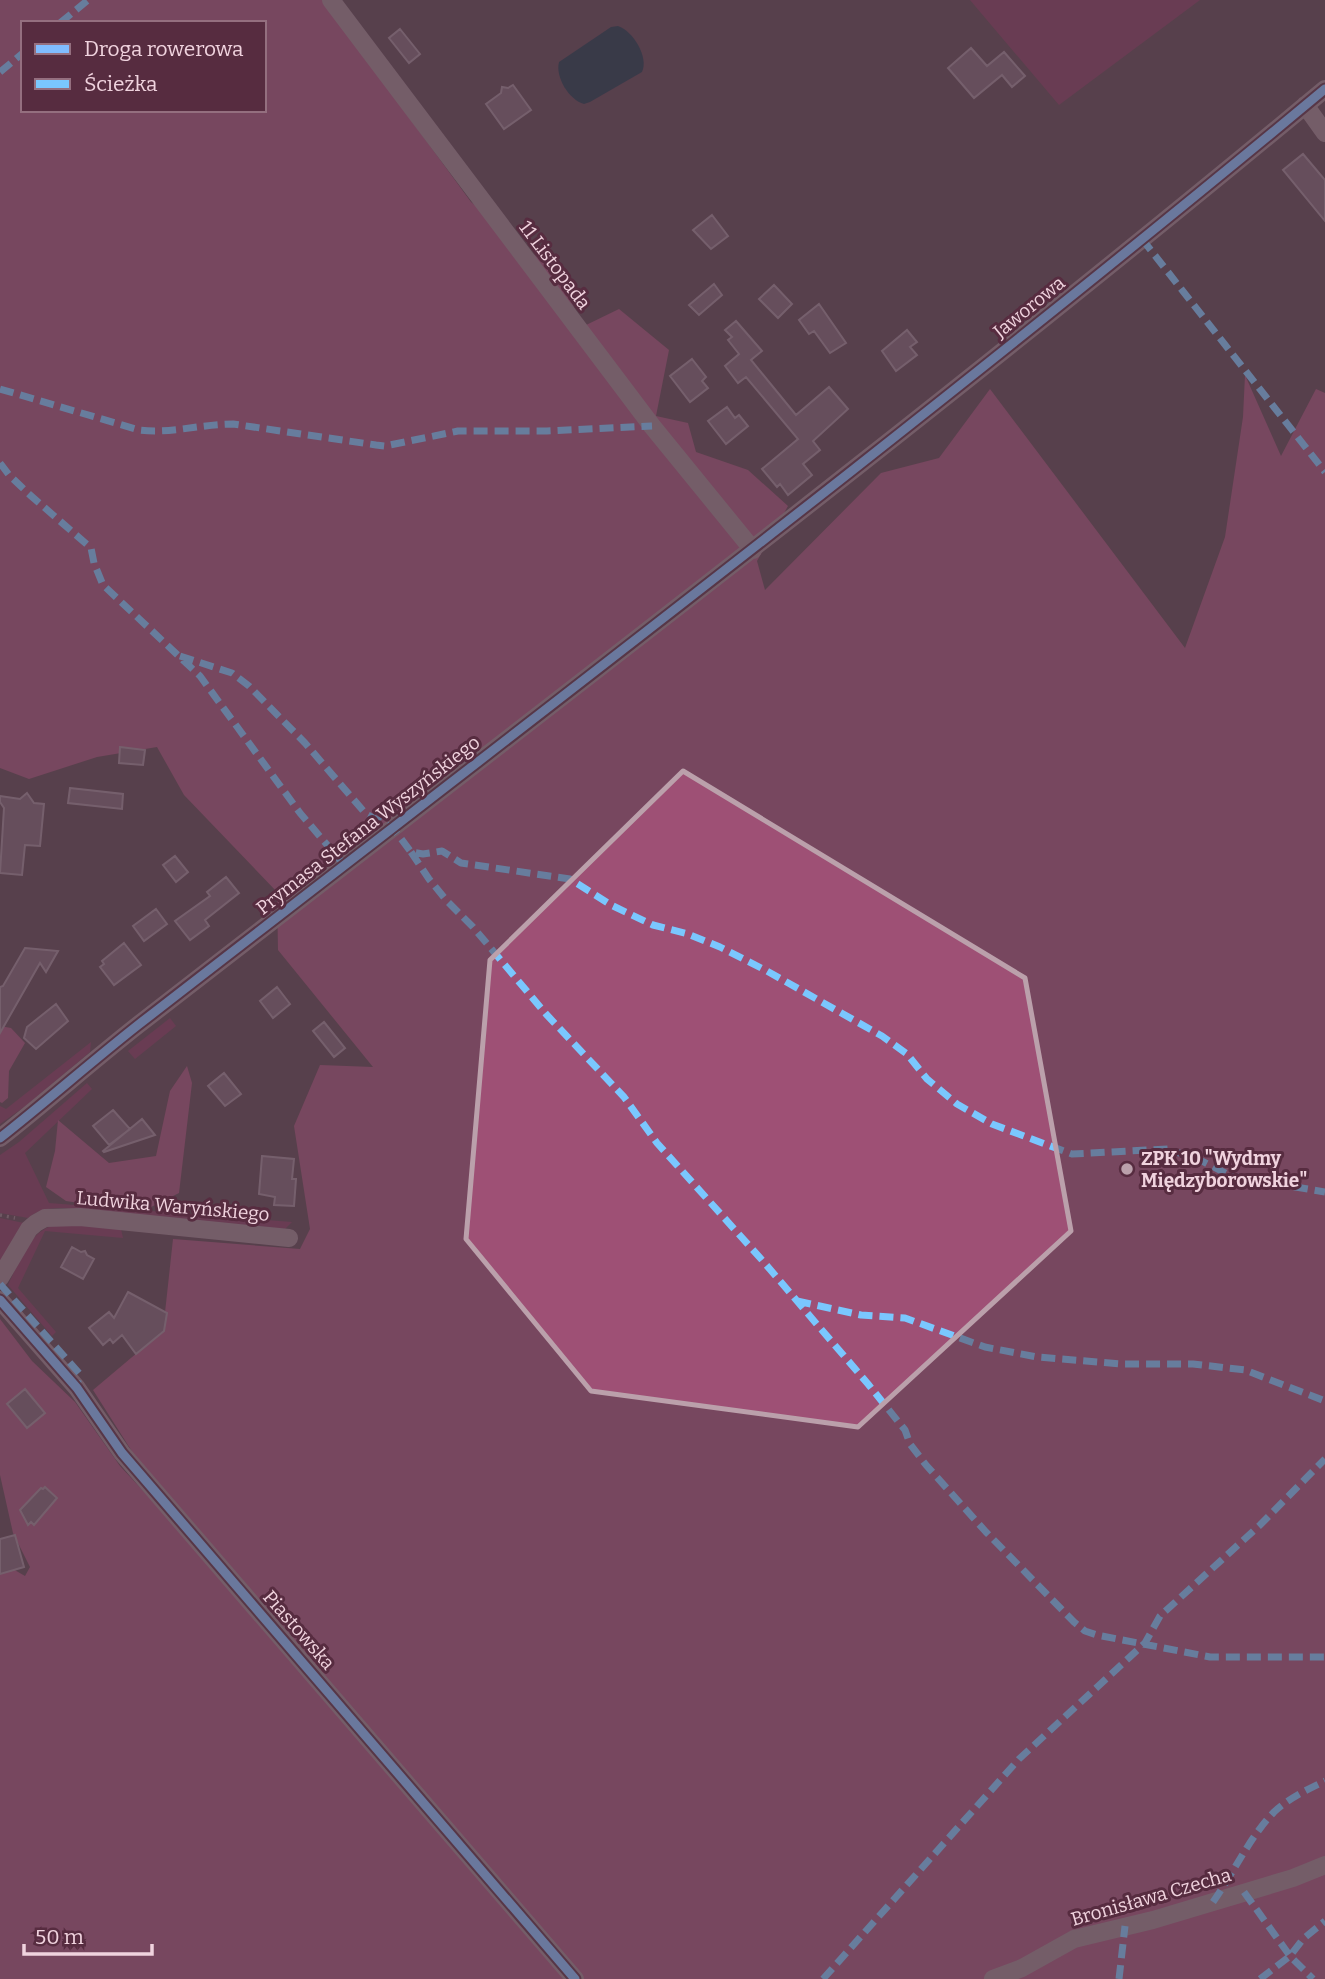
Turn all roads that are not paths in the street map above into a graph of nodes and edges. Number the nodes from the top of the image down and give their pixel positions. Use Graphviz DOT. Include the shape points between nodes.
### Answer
graph roads {
  1 [pos="331,0"];
  2 [pos="1325,89"];
  3 [pos="1305,105"];
  4 [pos="1325,133"];
  5 [pos="753,550"];
  6 [pos="2,1135"];
  7 [pos="289,1238"];
  8 [pos="0,1278"];
  9 [pos="0,1300"];
  10 [pos="1325,1865"];
  11 [pos="575,1979"];
  12 [pos="993,1979"];
  1 -- 5 [label="street, 11 Listopada" via="652,426"];
  2 -- 3 [label="street, Jaworowa"];
  3 -- 4 [label="street"];
  3 -- 5 [label="street, Jaworowa"];
  5 -- 6 [label="street, Prymasa Stefana Wyszyńskiego"];
  7 -- 8 [label="street, Ludwika Waryńskiego" via="80,1217 45,1218 29,1229"];
  9 -- 11 [label="street, Piastowska" via="77,1388 122,1454"];
  10 -- 12 [label="street, Bronisława Czecha" via="1153,1920 1074,1939"];
}
